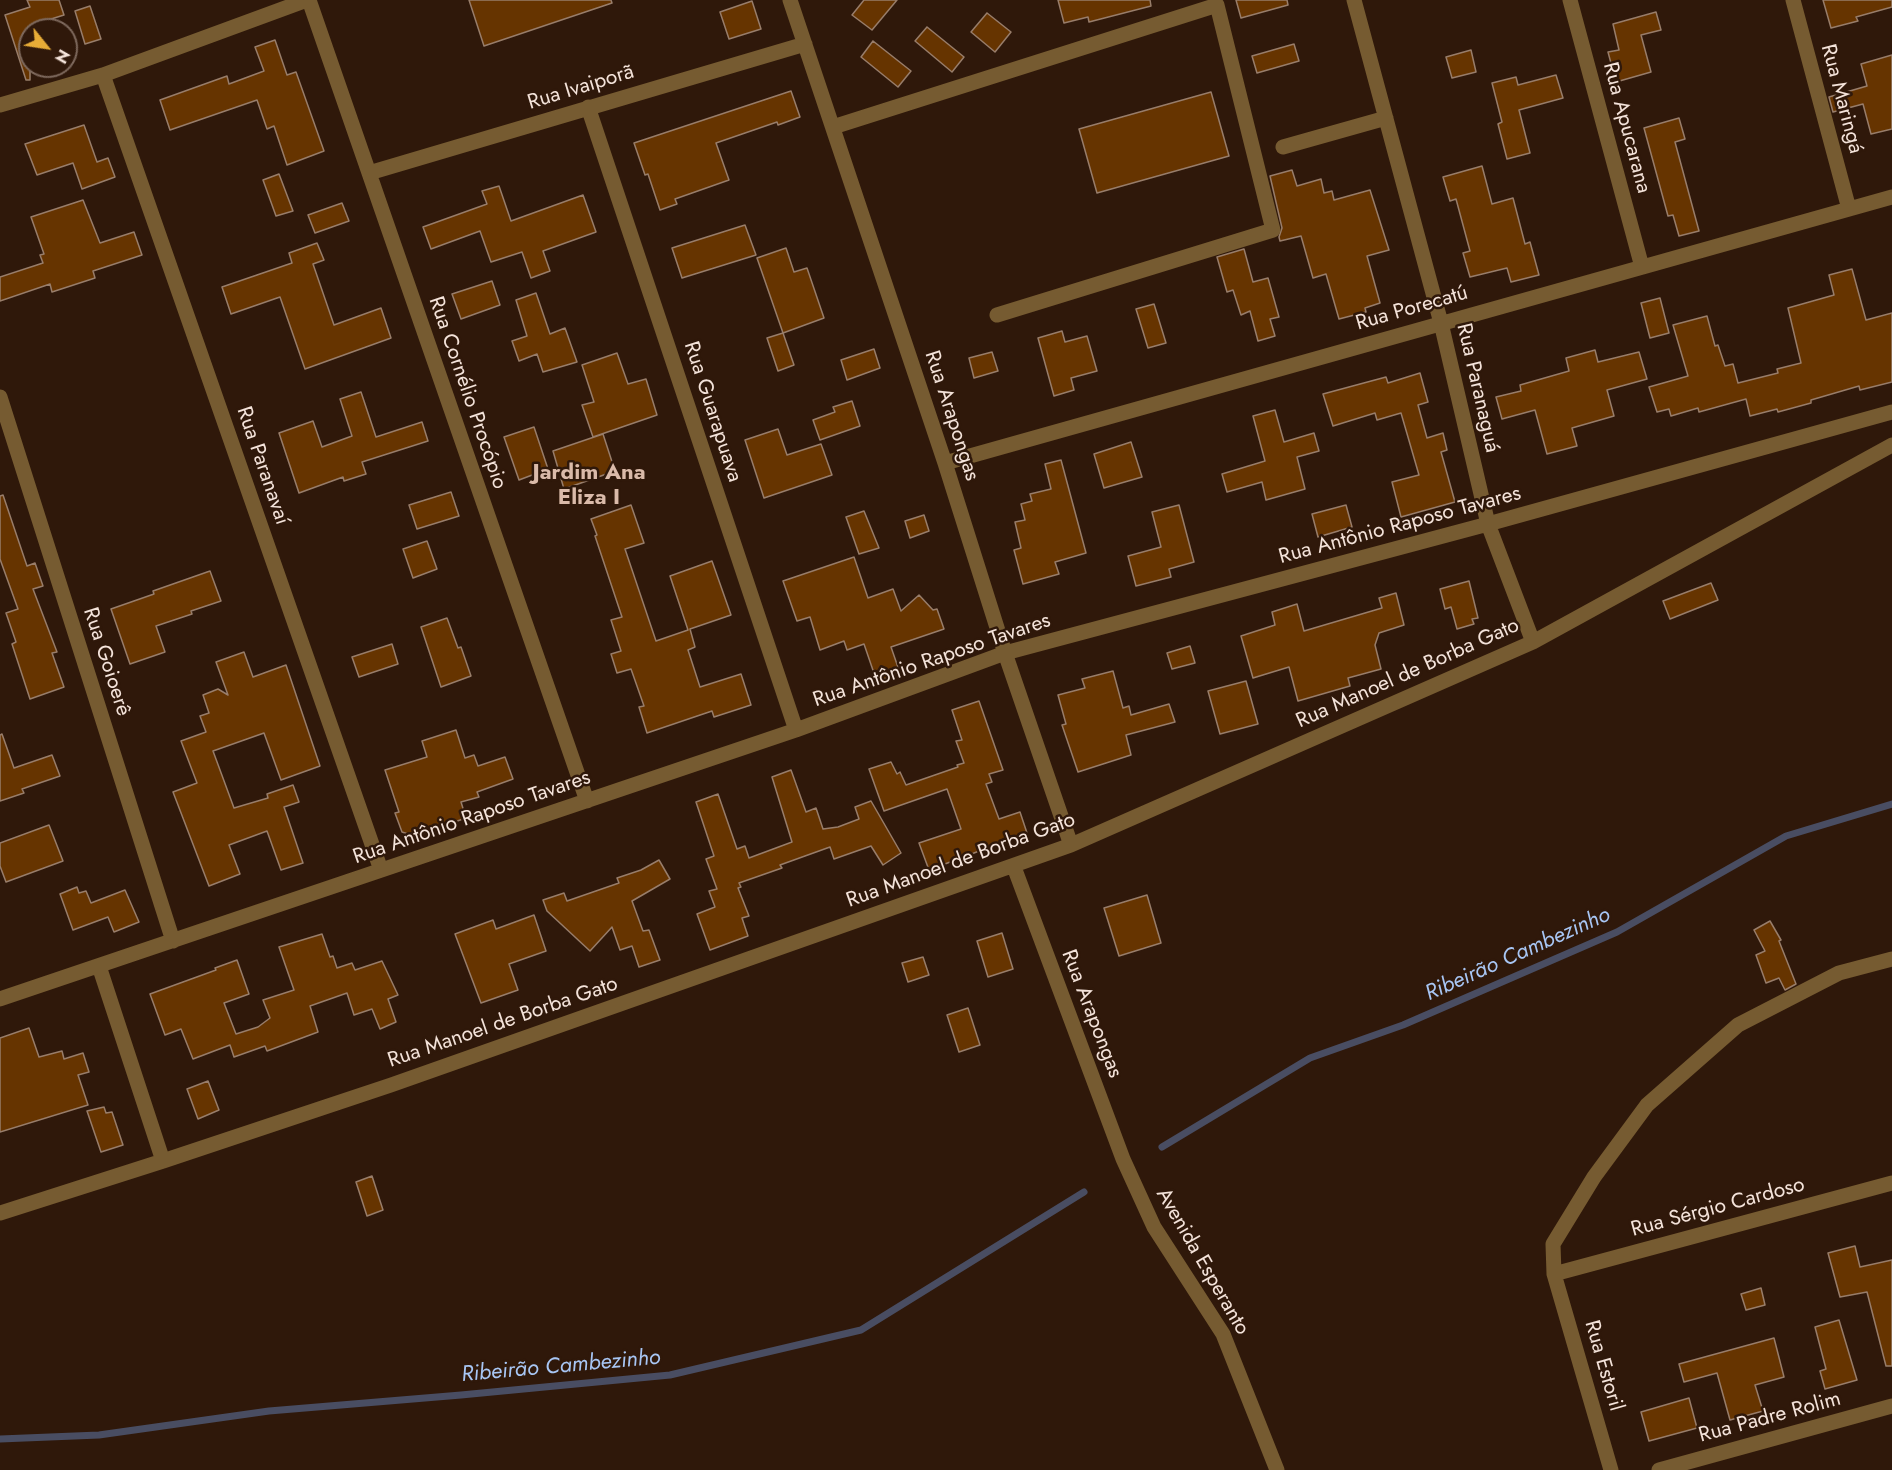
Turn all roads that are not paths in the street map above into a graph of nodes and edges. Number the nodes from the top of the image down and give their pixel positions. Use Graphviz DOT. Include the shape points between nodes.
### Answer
graph roads {
  1 [pos="308,0"];
  2 [pos="790,0"];
  3 [pos="1354,0"];
  4 [pos="1570,0"];
  5 [pos="1793,0"];
  6 [pos="805,44"];
  7 [pos="103,75"];
  8 [pos="0,105"];
  9 [pos="588,107"];
  10 [pos="1386,118"];
  11 [pos="833,127"];
  12 [pos="1283,147"];
  13 [pos="369,173"];
  14 [pos="1892,197"];
  15 [pos="1849,209"];
  16 [pos="1642,267"];
  17 [pos="997,315"];
  18 [pos="1441,323"];
  19 [pos="0,396"];
  20 [pos="1892,412"];
  21 [pos="1892,445"];
  22 [pos="945,463"];
  23 [pos="1488,524"];
  24 [pos="1533,642"];
  25 [pos="1005,653"];
  26 [pos="796,730"];
  27 [pos="587,801"];
  28 [pos="1071,845"];
  29 [pos="1014,867"];
  30 [pos="381,870"];
  31 [pos="173,941"];
  32 [pos="1892,959"];
  33 [pos="99,966"];
  34 [pos="0,999"];
  35 [pos="163,1161"];
  36 [pos="1131,1176"];
  37 [pos="1892,1183"];
  38 [pos="0,1213"];
  39 [pos="1554,1274"];
  40 [pos="1892,1406"];
  41 [pos="1278,1470"];
  42 [pos="1611,1470"];
  43 [pos="1659,1470"];
  1 -- 7 [label="street"];
  1 -- 13 [label="street, Rua Cornélio Procópio"];
  2 -- 6 [label="street, Rua Arapongas"];
  3 -- 10 [label="street, Rua Paranaguá"];
  4 -- 16 [label="street, Rua Apucarana"];
  5 -- 15 [label="street, Rua Maringá"];
  6 -- 9 [label="street, Rua Ivaiporã"];
  6 -- 11 [label="street, Rua Arapongas"];
  7 -- 8 [label="street"];
  7 -- 30 [label="street, Rua Paranavaí"];
  9 -- 13 [label="street, Rua Ivaiporã"];
  9 -- 26 [label="street, Rua Guarapuava"];
  10 -- 12 [label="street"];
  10 -- 18 [label="street, Rua Paranaguá"];
  11 -- 17 [label="street" via="1217,5 1273,230"];
  11 -- 22 [label="street, Rua Arapongas"];
  13 -- 27 [label="street, Rua Cornélio Procópio"];
  14 -- 15 [label="street, Rua Porecatú"];
  15 -- 16 [label="street, Rua Porecatú"];
  16 -- 18 [label="street, Rua Porecatú"];
  18 -- 22 [label="street, Rua Porecatú"];
  18 -- 23 [label="street, Rua Paranaguá"];
  19 -- 31 [label="street, Rua Goioerê"];
  20 -- 23 [label="street, Rua Antônio Raposo Tavares"];
  21 -- 24 [label="street, Rua Manoel de Borba Gato"];
  22 -- 25 [label="street, Rua Arapongas"];
  23 -- 24 [label="street, Rua Paranaguá"];
  23 -- 25 [label="street, Rua Antônio Raposo Tavares"];
  24 -- 28 [label="street, Rua Manoel de Borba Gato"];
  25 -- 26 [label="street, Rua Antônio Raposo Tavares"];
  25 -- 28 [label="street, Rua Arapongas"];
  26 -- 27 [label="street, Rua Antônio Raposo Tavares"];
  27 -- 30 [label="street, Rua Antônio Raposo Tavares"];
  28 -- 29 [label="street, Rua Manoel de Borba Gato"];
  29 -- 35 [label="street, Rua Manoel de Borba Gato"];
  29 -- 36 [label="street, Rua Arapongas"];
  30 -- 31 [label="street, Rua Antônio Raposo Tavares"];
  31 -- 33 [label="street, Rua Antônio Raposo Tavares"];
  32 -- 39 [label="street, Rua Estoril" via="1839,973 1737,1025 1647,1105 1594,1178 1553,1244"];
  33 -- 34 [label="street, Rua Antônio Raposo Tavares"];
  33 -- 35 [label="street"];
  35 -- 38 [label="street, Rua Manoel de Borba Gato"];
  36 -- 41 [label="street, Avenida Esperanto" via="1154,1227 1223,1334"];
  37 -- 39 [label="street, Rua Sérgio Cardoso"];
  39 -- 42 [label="street, Rua Estoril"];
  40 -- 43 [label="street, Rua Padre Rolim"];
}
